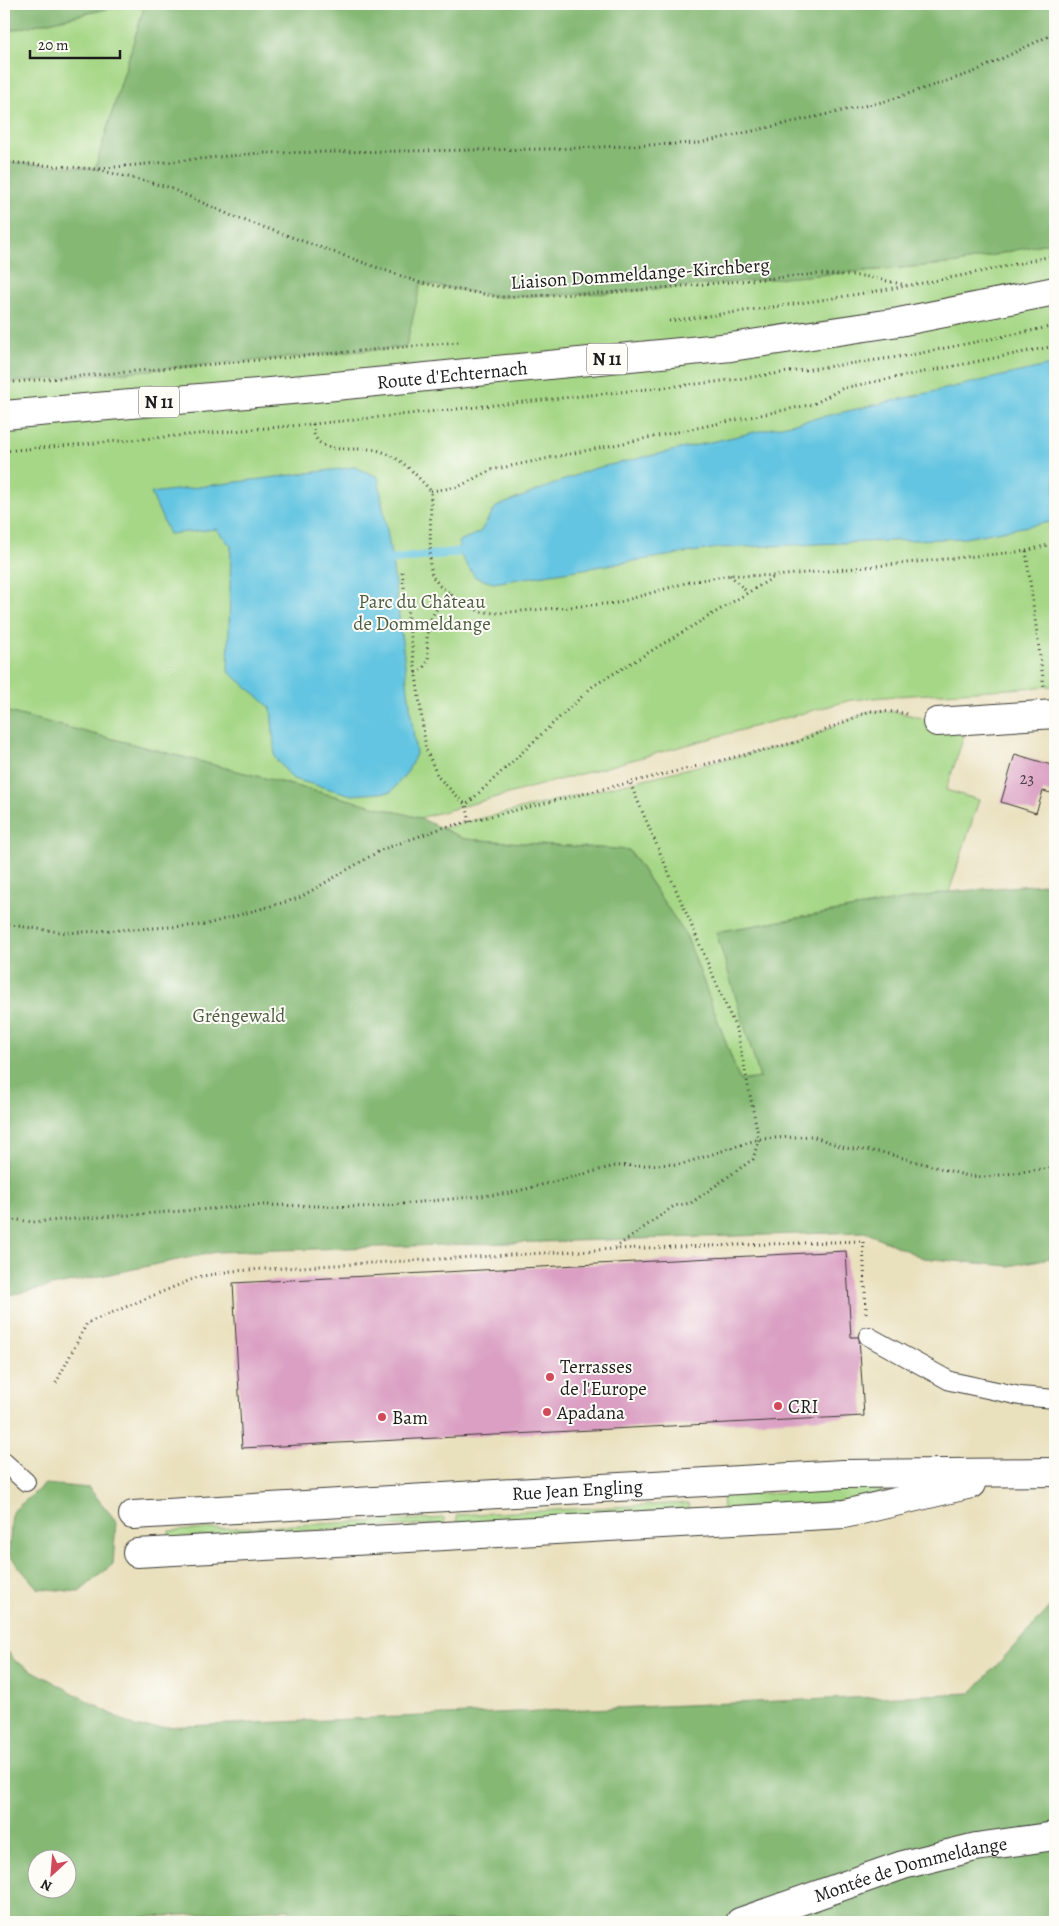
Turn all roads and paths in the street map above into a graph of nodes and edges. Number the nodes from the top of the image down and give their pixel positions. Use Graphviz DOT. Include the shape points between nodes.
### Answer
graph roads {
  1 [pos="1055,33"];
  2 [pos="4,162"];
  3 [pos="95,169"];
  4 [pos="1055,256"];
  5 [pos="910,286"];
  6 [pos="1055,291"];
  7 [pos="667,322"];
  8 [pos="464,342"];
  9 [pos="1055,346"];
  10 [pos="4,383"];
  11 [pos="4,415"];
  12 [pos="313,424"];
  13 [pos="431,491"];
  14 [pos="1055,543"];
  15 [pos="1026,551"];
  16 [pos="402,572"];
  17 [pos="730,575"];
  18 [pos="776,576"];
  19 [pos="747,592"];
  20 [pos="451,595"];
  21 [pos="416,673"];
  22 [pos="1044,687"];
  23 [pos="1055,714"];
  24 [pos="937,722"];
  25 [pos="630,783"];
  26 [pos="466,805"];
  27 [pos="470,822"];
  28 [pos="4,924"];
  29 [pos="759,1139"];
  30 [pos="1055,1167"];
  31 [pos="4,1218"];
  32 [pos="614,1249"];
  33 [pos="868,1336"];
  34 [pos="56,1384"];
  35 [pos="1055,1400"];
  36 [pos="4,1462"];
  37 [pos="1022,1472"];
  38 [pos="1055,1472"];
  39 [pos="26,1482"];
  40 [pos="133,1515"];
  41 [pos="137,1554"];
  42 [pos="1055,1836"];
  43 [pos="740,1922"];
  1 -- 3 [label="path" via="974,72 886,101 699,142 540,149 260,153"];
  2 -- 3 [label="path, Liaison Dommeldange-Kirchberg"];
  3 -- 5 [label="path, Liaison Dommeldange-Kirchberg" via="168,187 232,216 421,283 499,297 606,293 818,274 864,276"];
  4 -- 5 [label="path, Liaison Dommeldange-Kirchberg"];
  5 -- 7 [label="path"];
  6 -- 11 [label="street, Route d'Echternach / N 11" via="899,322 731,347"];
  8 -- 10 [label="path"];
  9 -- 13 [label="path" via="843,388 814,404 491,470 458,487"];
  12 -- 13 [label="path" via="315,437 322,445 376,450 403,461"];
  13 -- 20 [label="path" via="432,576"];
  14 -- 15 [label="path"];
  15 -- 18 [label="path"];
  15 -- 22 [label="path"];
  16 -- 21 [label="path"];
  17 -- 18 [label="path"];
  17 -- 19 [label="path"];
  17 -- 20 [label="path" via="689,582 616,602 498,613 466,606"];
  18 -- 19 [label="path"];
  19 -- 26 [label="path" via="593,686"];
  20 -- 21 [label="path" via="434,611 428,630 429,656 426,665"];
  21 -- 26 [label="path" via="426,749 438,777"];
  23 -- 24 [label="street"];
  24 -- 25 [label="path" via="898,712 870,711 797,742"];
  25 -- 27 [label="path"];
  25 -- 29 [label="path" via="737,1031"];
  26 -- 27 [label="path"];
  27 -- 28 [label="path" via="442,828 381,850 299,898 204,925 66,933"];
  29 -- 30 [label="path" via="812,1136 845,1148 881,1152 968,1176 986,1177"];
  29 -- 31 [label="path" via="682,1164 615,1166 510,1193 372,1207 264,1205 33,1222"];
  29 -- 32 [label="path" via="753,1159 691,1203 674,1206"];
  32 -- 33 [label="path" via="863,1241"];
  32 -- 34 [label="path" via="231,1271 198,1277 87,1323"];
  33 -- 35 [label="lane" via="950,1381"];
  36 -- 39 [label="lane"];
  37 -- 38 [label="street, Rue Jean Engling"];
  37 -- 40 [label="street, Rue Jean Engling" via="843,1474"];
  37 -- 41 [label="street, Rue Jean Engling" via="844,1514"];
  42 -- 43 [label="street, Montée de Dommeldange" via="976,1847 903,1865"];
}
